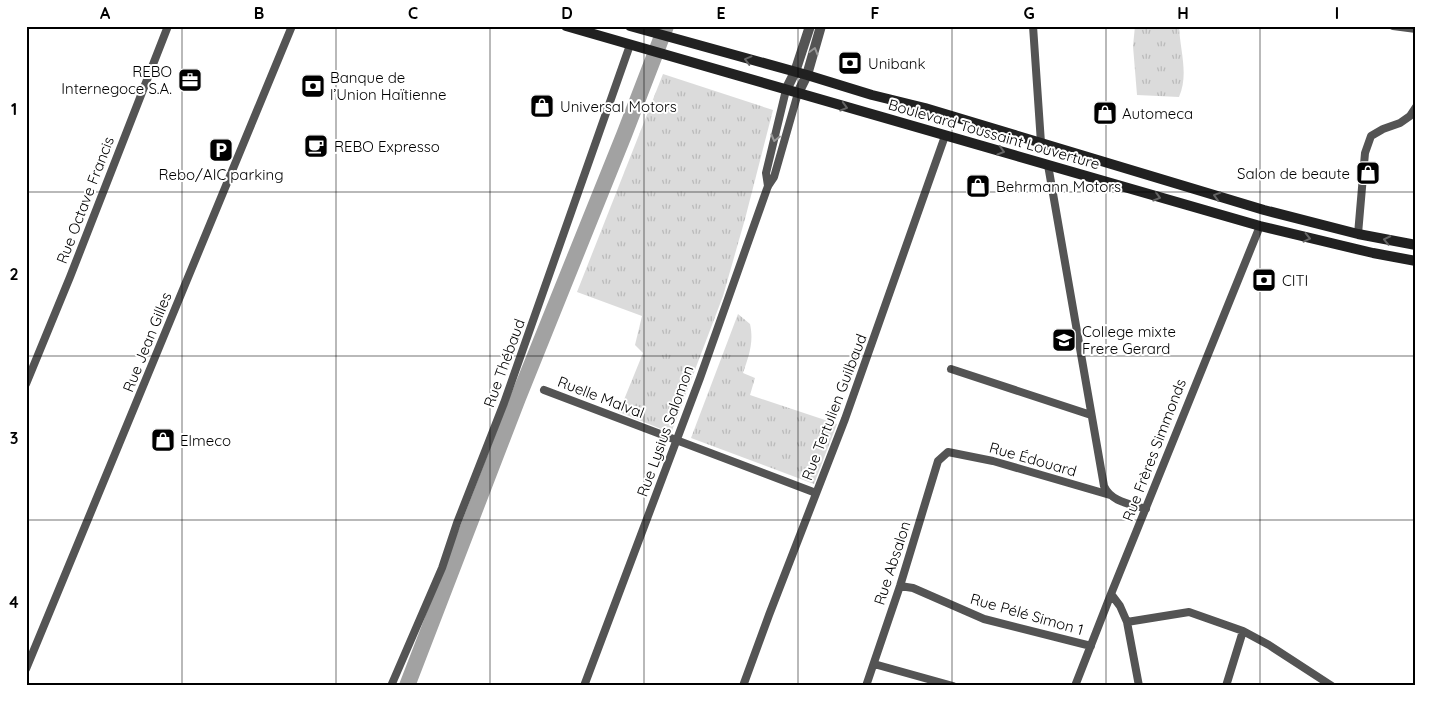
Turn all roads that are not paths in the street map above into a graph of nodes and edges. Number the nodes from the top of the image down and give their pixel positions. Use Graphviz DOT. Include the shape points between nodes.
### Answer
graph roads {
  1 [pos="168,26"];
  2 [pos="292,26"];
  3 [pos="566,26"];
  4 [pos="810,26"];
  5 [pos="821,26"];
  6 [pos="1033,26"];
  7 [pos="1393,26"];
  8 [pos="635,28"];
  9 [pos="1416,29"];
  10 [pos="633,46"];
  11 [pos="795,72"];
  12 [pos="807,75"];
  13 [pos="786,90"];
  14 [pos="798,94"];
  15 [pos="1416,108"];
  16 [pos="945,136"];
  17 [pos="1041,143"];
  18 [pos="1048,165"];
  19 [pos="768,186"];
  20 [pos="1264,210"];
  21 [pos="1260,226"];
  22 [pos="1358,234"];
  23 [pos="1416,245"];
  24 [pos="1416,261"];
  25 [pos="952,369"];
  26 [pos="26,384"];
  27 [pos="544,390"];
  28 [pos="1091,415"];
  29 [pos="676,441"];
  30 [pos="948,452"];
  31 [pos="816,493"];
  32 [pos="1110,495"];
  33 [pos="1146,509"];
  34 [pos="900,586"];
  35 [pos="1111,594"];
  36 [pos="1128,622"];
  37 [pos="1243,631"];
  38 [pos="1091,646"];
  39 [pos="874,664"];
  40 [pos="26,669"];
  41 [pos="391,686"];
  42 [pos="584,686"];
  43 [pos="743,686"];
  44 [pos="866,686"];
  45 [pos="953,686"];
  46 [pos="1075,686"];
  47 [pos="1139,686"];
  48 [pos="1226,686"];
  49 [pos="1332,686"];
  1 -- 26 [label="street, Rue Octave Francis"];
  2 -- 40 [label="street, Rue Jean Gilles"];
  3 -- 10 [label="main road, Boulevard Toussaint Louverture"];
  4 -- 11 [label="street"];
  12 -- 5 [label="street, one-way"];
  6 -- 17 [label="street"];
  7 -- 9 [label="street"];
  11 -- 8 [label="main road, Boulevard Toussaint Louverture, one-way"];
  10 -- 13 [label="main road, Boulevard Toussaint Louverture"];
  10 -- 41 [label="street, Rue Thébaud" via="442,568"];
  11 -- 12 [label="main road, Boulevard Toussaint Louverture"];
  11 -- 13 [label="street"];
  12 -- 14 [label="street"];
  12 -- 17 [label="main road, Boulevard Toussaint Louverture"];
  13 -- 14 [label="main road, Boulevard Toussaint Louverture"];
  13 -- 19 [label="street, Rue Lysius Salomon, one-way" via="766,173"];
  14 -- 16 [label="main road, Boulevard Toussaint Louverture, one-way"];
  14 -- 19 [label="street, Rue Lysius Salomon" via="774,177"];
  15 -- 22 [label="street" via="1400,123 1372,136 1365,153"];
  16 -- 18 [label="main road, Boulevard Toussaint Louverture, one-way"];
  16 -- 31 [label="street, Rue Tertulien Guilbaud"];
  20 -- 17 [label="main road, Boulevard Toussaint Louverture, one-way"];
  18 -- 21 [label="main road, Boulevard Toussaint Louverture, one-way"];
  18 -- 28 [label="street"];
  19 -- 29 [label="street, Rue Lysius Salomon"];
  20 -- 21 [label="main road"];
  20 -- 22 [label="main road, Boulevard Toussaint Louverture"];
  21 -- 24 [label="main road, Boulevard Toussaint Louverture, one-way"];
  21 -- 33 [label="street, Rue Frères Simmonds"];
  23 -- 22 [label="main road, Boulevard Toussaint Louverture, one-way"];
  25 -- 28 [label="street"];
  27 -- 29 [label="street, Ruelle Malval"];
  28 -- 32 [label="street" via="1104,486"];
  29 -- 31 [label="street, Ruelle Malval"];
  29 -- 42 [label="street, Rue Lysius Salomon"];
  30 -- 32 [label="street, Rue Édouard" via="993,461"];
  30 -- 34 [label="street, Rue Absalon" via="938,461"];
  31 -- 43 [label="street, Rue Tertulien Guilbaud"];
  32 -- 33 [label="street, Rue Édouard"];
  33 -- 35 [label="street, Rue Frères Simmonds"];
  34 -- 38 [label="street, Rue Pélé Simon 1" via="913,588 984,618"];
  34 -- 39 [label="street, Rue Absalon"];
  35 -- 36 [label="street"];
  35 -- 38 [label="street, Rue Frères Simmonds"];
  36 -- 37 [label="street" via="1189,612"];
  36 -- 47 [label="street"];
  37 -- 48 [label="street"];
  37 -- 49 [label="street"];
  38 -- 46 [label="street, Rue Frères Simmonds"];
  39 -- 44 [label="street, Rue Absalon"];
  39 -- 45 [label="street"];
}
